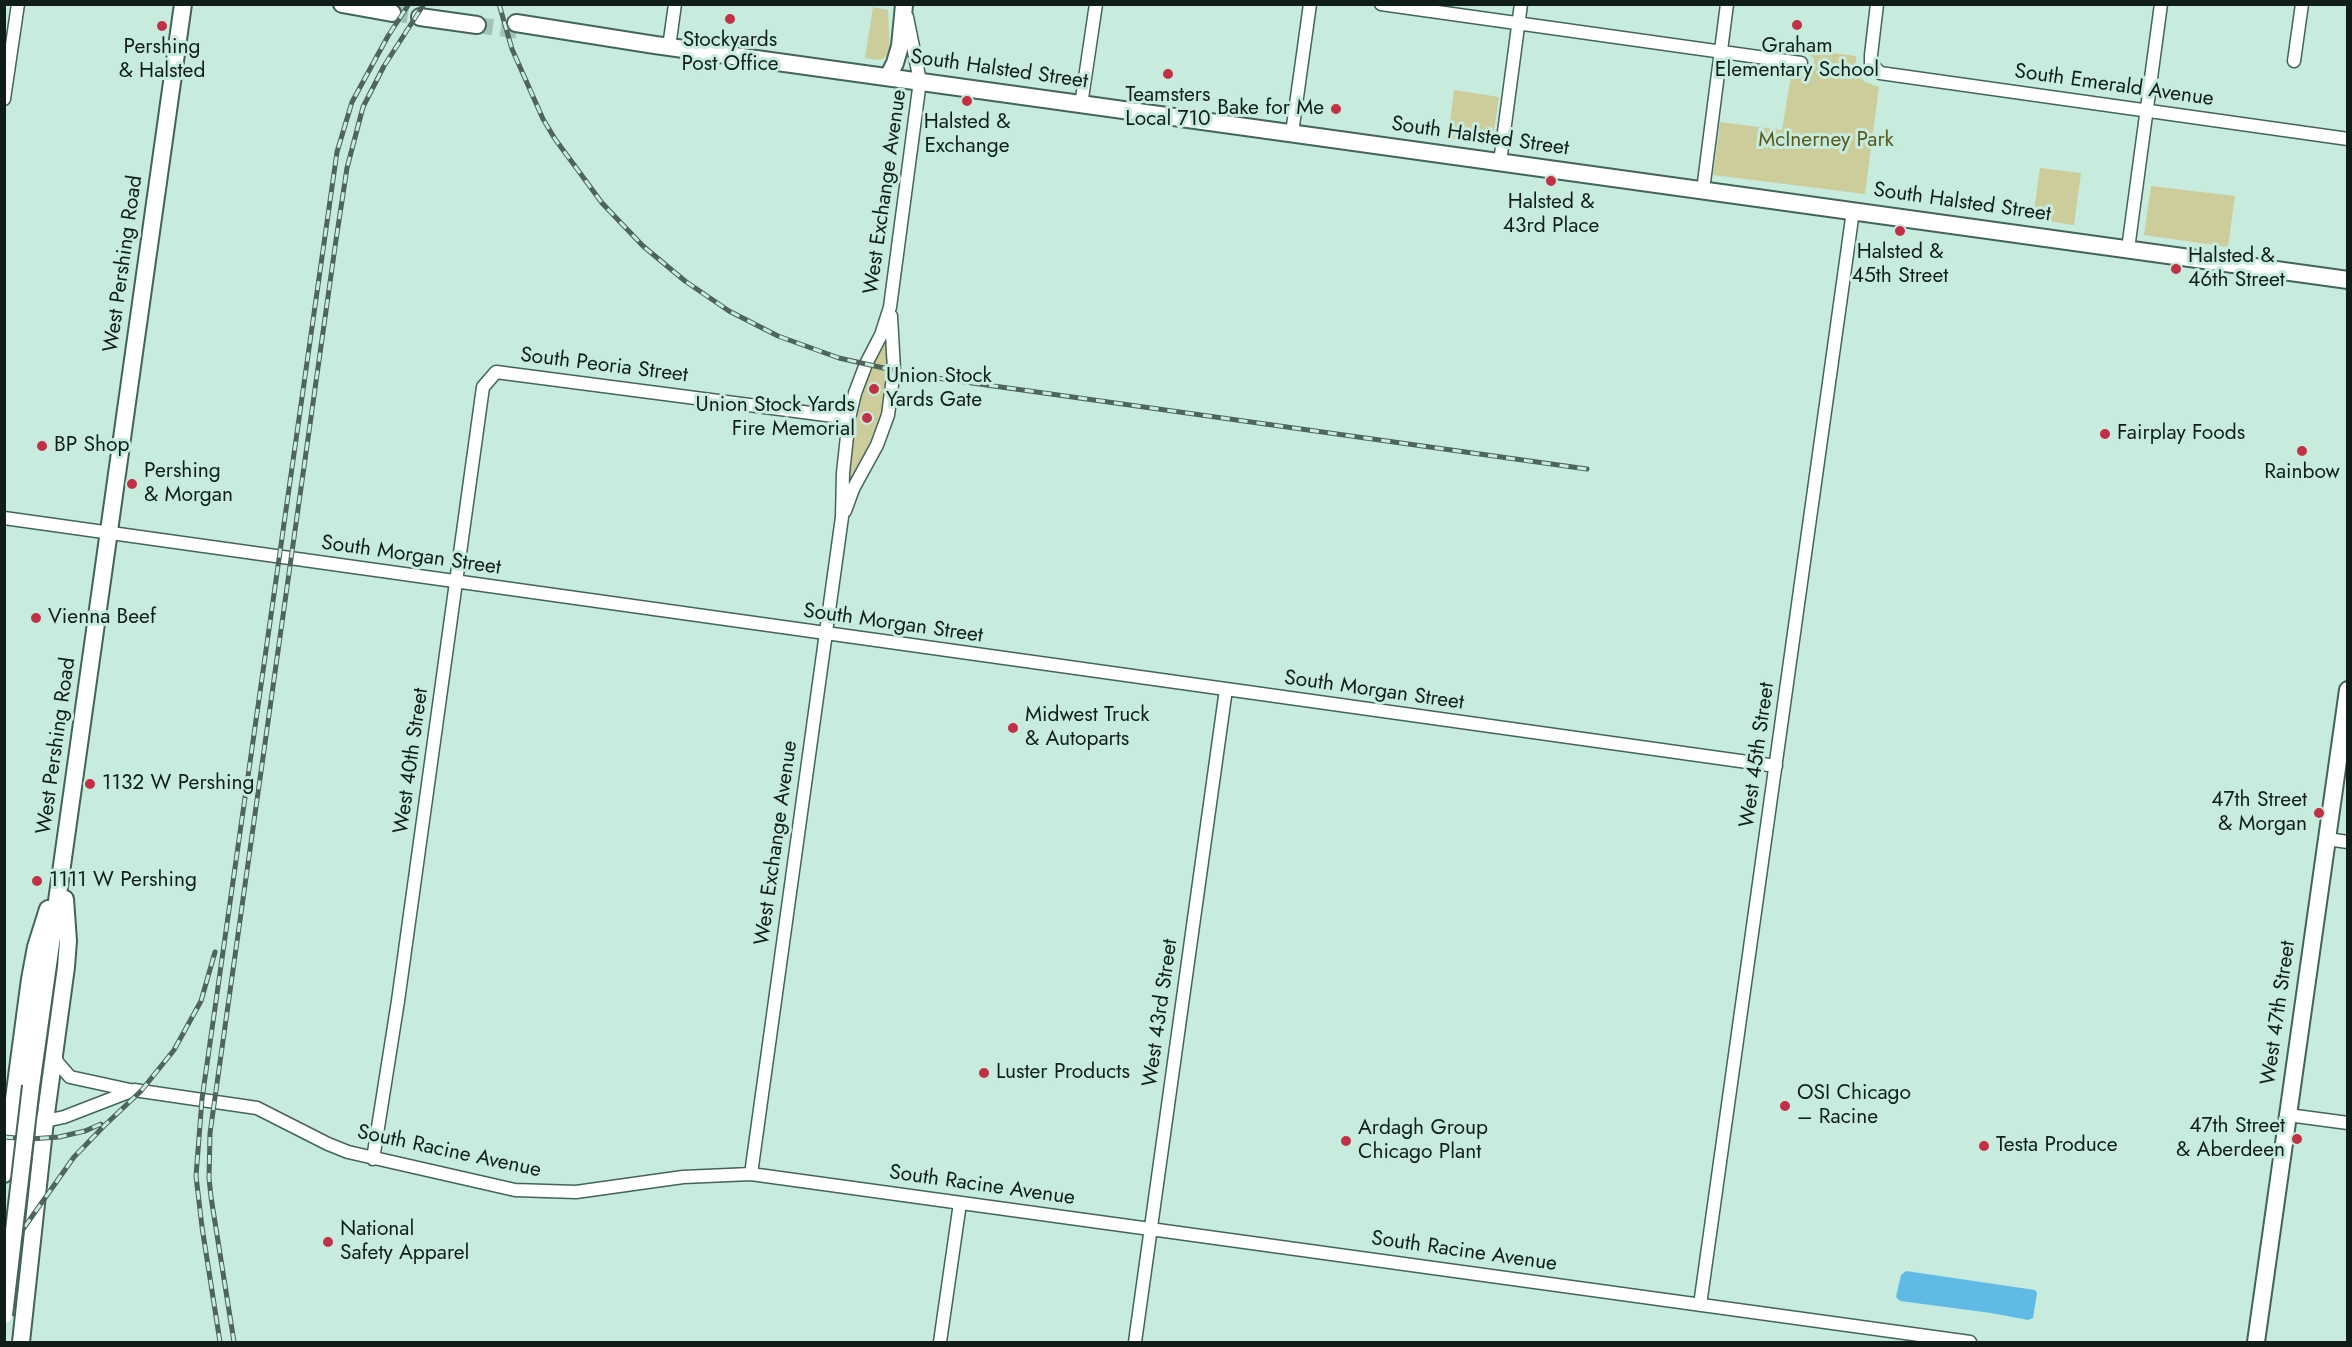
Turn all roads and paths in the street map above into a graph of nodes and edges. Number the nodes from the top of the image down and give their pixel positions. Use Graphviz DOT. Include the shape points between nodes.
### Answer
graph roads {
  1 [pos="18,4"];
  2 [pos="183,4"];
  3 [pos="342,4"];
  4 [pos="675,4"];
  5 [pos="1096,4"];
  6 [pos="1310,4"];
  7 [pos="1381,4"];
  8 [pos="1521,4"];
  9 [pos="1727,4"];
  10 [pos="1877,4"];
  11 [pos="2161,4"];
  12 [pos="2302,4"];
  13 [pos="904,5"];
  14 [pos="391,8"];
  15 [pos="422,14"];
  16 [pos="476,21"];
  17 [pos="1519,24"];
  18 [pos="518,27"];
  19 [pos="669,47"];
  20 [pos="1721,52"];
  21 [pos="2294,61"];
  22 [pos="1801,63"];
  23 [pos="888,77"];
  24 [pos="920,81"];
  25 [pos="4,99"];
  26 [pos="1081,105"];
  27 [pos="2147,111"];
  28 [pos="1292,133"];
  29 [pos="2348,139"];
  30 [pos="1500,162"];
  31 [pos="1703,190"];
  32 [pos="1853,211"];
  33 [pos="2128,249"];
  34 [pos="2348,280"];
  35 [pos="890,308"];
  36 [pos="496,372"];
  37 [pos="849,418"];
  38 [pos="4,518"];
  39 [pos="842,518"];
  40 [pos="110,533"];
  41 [pos="457,582"];
  42 [pos="826,635"];
  43 [pos="1226,689"];
  44 [pos="2348,690"];
  45 [pos="1776,766"];
  46 [pos="67,839"];
  47 [pos="2326,839"];
  48 [pos="2348,842"];
  49 [pos="55,1050"];
  50 [pos="134,1090"];
  51 [pos="2288,1115"];
  52 [pos="8,1119"];
  53 [pos="45,1121"];
  54 [pos="2348,1123"];
  55 [pos="373,1159"];
  56 [pos="4,1174"];
  57 [pos="751,1174"];
  58 [pos="960,1203"];
  59 [pos="1150,1228"];
  60 [pos="1700,1305"];
  61 [pos="4,1315"];
  62 [pos="21,1342"];
  63 [pos="940,1342"];
  64 [pos="1135,1342"];
  65 [pos="1970,1342"];
  66 [pos="2256,1342"];
  1 -- 25 [label="street"];
  2 -- 40 [label="main road, West Pershing Road"];
  3 -- 14 [label="main road"];
  4 -- 19 [label="street"];
  5 -- 26 [label="street"];
  6 -- 28 [label="street"];
  7 -- 17 [label="street"];
  8 -- 17 [label="street"];
  9 -- 20 [label="street"];
  10 -- 27 [label="street, South Emerald Avenue" via="1871,55 1875,69"];
  11 -- 27 [label="street"];
  12 -- 21 [label="street"];
  13 -- 23 [label="main road" via="900,46"];
  13 -- 24 [label="street, West Exchange Avenue"];
  15 -- 16 [label="main road"];
  17 -- 20 [label="street"];
  17 -- 30 [label="street"];
  18 -- 19 [label="main road, South Halsted Street" via="577,39 607,38"];
  19 -- 23 [label="main road, South Halsted Street"];
  20 -- 22 [label="street"];
  20 -- 31 [label="street"];
  23 -- 24 [label="main road, South Halsted Street"];
  24 -- 26 [label="main road, South Halsted Street"];
  24 -- 35 [label="street, West Exchange Avenue"];
  26 -- 28 [label="main road, South Halsted Street"];
  27 -- 29 [label="street, South Emerald Avenue"];
  27 -- 33 [label="street"];
  28 -- 30 [label="main road, South Halsted Street"];
  30 -- 31 [label="main road, South Halsted Street"];
  31 -- 32 [label="main road, South Halsted Street"];
  32 -- 33 [label="main road, South Halsted Street"];
  32 -- 45 [label="street, West 45th Street"];
  33 -- 34 [label="main road, South Halsted Street"];
  35 -- 37 [label="street, West Exchange Avenue" via="855,393"];
  35 -- 39 [label="street, West Exchange Avenue" via="894,370 888,415"];
  36 -- 37 [label="street, South Peoria Street"];
  36 -- 41 [label="street, West 40th Street" via="483,387"];
  37 -- 39 [label="street, West Exchange Avenue"];
  38 -- 40 [label="street, South Morgan Street"];
  39 -- 42 [label="street, West Exchange Avenue"];
  40 -- 41 [label="street, South Morgan Street"];
  40 -- 46 [label="main road, West Pershing Road"];
  41 -- 42 [label="street, South Morgan Street"];
  41 -- 55 [label="street, West 40th Street"];
  42 -- 43 [label="street, South Morgan Street"];
  42 -- 57 [label="street, West Exchange Avenue"];
  43 -- 45 [label="street, South Morgan Street"];
  43 -- 59 [label="street, West 43rd Street"];
  44 -- 47 [label="main road, West 47th Street"];
  45 -- 60 [label="street, West 45th Street"];
  46 -- 49 [label="main road" via="66,967"];
  46 -- 52 [label="main road" via="32,968"];
  46 -- 61 [label="main road, West Pershing Road, bridge" via="31,1086"];
  47 -- 48 [label="street"];
  47 -- 51 [label="main road, West 47th Street"];
  49 -- 50 [label="street" via="57,1062 70,1077"];
  49 -- 53 [label="main road"];
  50 -- 53 [label="street, South Racine Avenue"];
  50 -- 55 [label="street, South Racine Avenue" via="257,1108 328,1144"];
  51 -- 54 [label="street"];
  51 -- 66 [label="main road, West 47th Street"];
  52 -- 53 [label="street, South Racine Avenue"];
  52 -- 56 [label="main road"];
  53 -- 62 [label="main road"];
  55 -- 57 [label="street, South Racine Avenue" via="514,1190 547,1192"];
  57 -- 58 [label="street, South Racine Avenue"];
  58 -- 59 [label="street, South Racine Avenue"];
  58 -- 63 [label="street"];
  59 -- 60 [label="street, South Racine Avenue"];
  59 -- 64 [label="street, West 43rd Street"];
  60 -- 65 [label="street, South Racine Avenue"];
}
